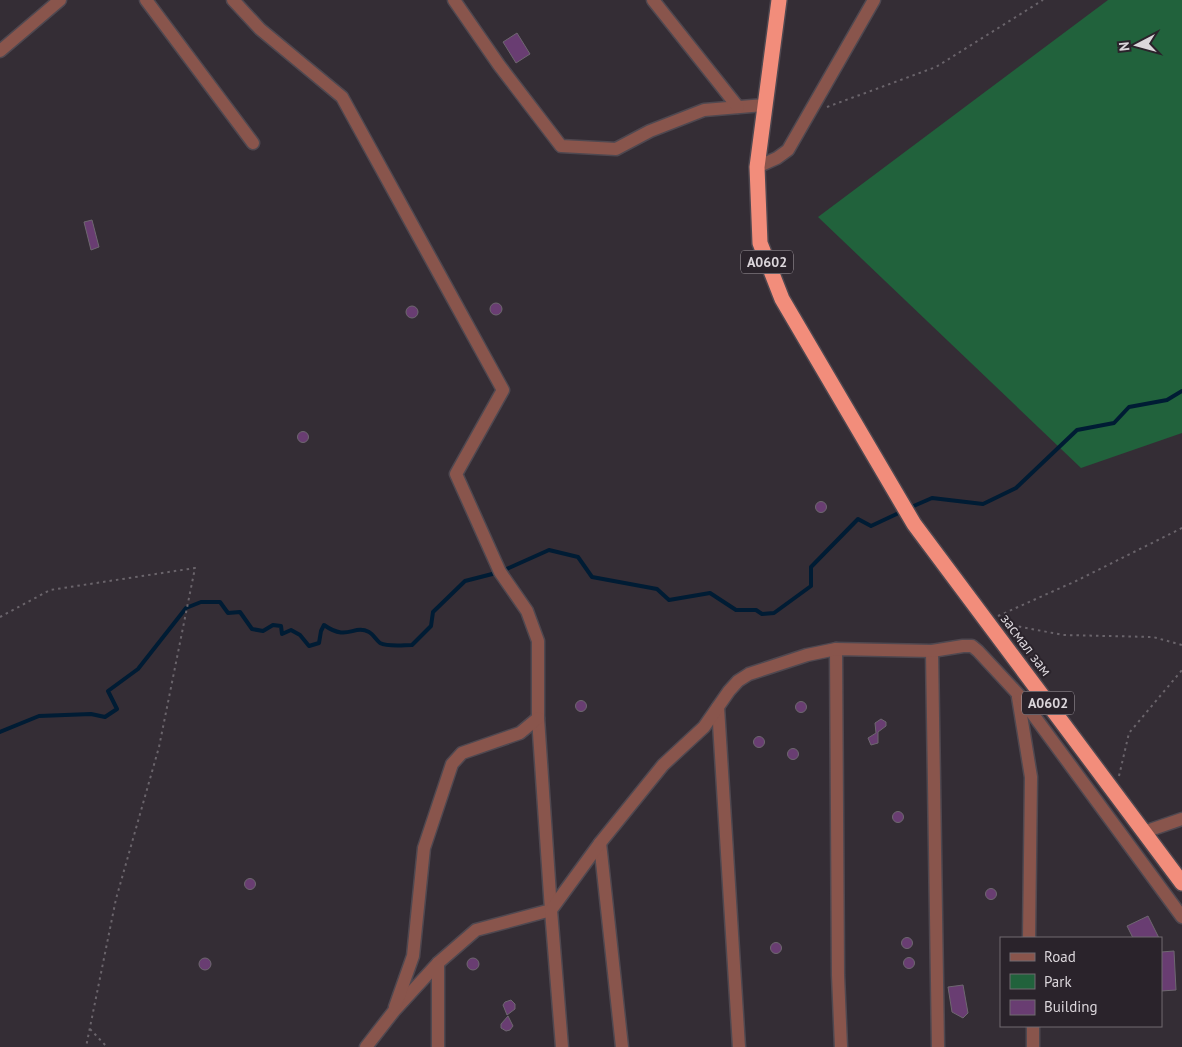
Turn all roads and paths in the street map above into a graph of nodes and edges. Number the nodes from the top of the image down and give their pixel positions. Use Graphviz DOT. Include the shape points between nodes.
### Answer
graph roads {
  1 [pos="60,0"];
  2 [pos="146,0"];
  3 [pos="233,0"];
  4 [pos="454,0"];
  5 [pos="654,0"];
  6 [pos="779,0"];
  7 [pos="874,0"];
  8 [pos="1042,0"];
  9 [pos="0,51"];
  10 [pos="765,105"];
  11 [pos="738,107"];
  12 [pos="820,110"];
  13 [pos="253,143"];
  14 [pos="757,167"];
  15 [pos="1182,528"];
  16 [pos="0,617"];
  17 [pos="986,621"];
  18 [pos="1182,645"];
  19 [pos="836,649"];
  20 [pos="932,651"];
  21 [pos="1182,670"];
  22 [pos="1018,694"];
  23 [pos="718,707"];
  24 [pos="538,718"];
  25 [pos="1115,793"];
  26 [pos="1182,819"];
  27 [pos="1144,832"];
  28 [pos="600,843"];
  29 [pos="1182,883"];
  30 [pos="551,910"];
  31 [pos="1182,917"];
  32 [pos="1029,937"];
  33 [pos="438,963"];
  34 [pos="394,1011"];
  35 [pos="1032,1027"];
  36 [pos="90,1028"];
  37 [pos="86,1047"];
  38 [pos="107,1047"];
  39 [pos="366,1047"];
  40 [pos="438,1047"];
  41 [pos="562,1047"];
  42 [pos="622,1047"];
  43 [pos="739,1047"];
  44 [pos="841,1047"];
  45 [pos="938,1047"];
  46 [pos="1033,1047"];
  1 -- 9 [label="street"];
  2 -- 13 [label="street"];
  3 -- 24 [label="street" via="260,29 342,97 503,390 456,474 500,572 527,611 538,641"];
  4 -- 11 [label="street" via="561,146 616,148 704,110"];
  5 -- 11 [label="street"];
  6 -- 10 [label="highway, A0602"];
  7 -- 14 [label="street" via="788,150"];
  8 -- 12 [label="path" via="936,67"];
  10 -- 11 [label="street"];
  10 -- 14 [label="highway, A0602"];
  14 -- 17 [label="highway, засмал зам / A0602" via="760,243 782,299 914,524"];
  15 -- 17 [label="path"];
  16 -- 36 [label="path" via="50,590 195,568 159,747 116,899"];
  17 -- 18 [label="path" via="1063,635 1153,638"];
  17 -- 25 [label="highway, засмал зам / A0602"];
  19 -- 20 [label="street"];
  19 -- 23 [label="street" via="749,674 738,681"];
  19 -- 44 [label="street"];
  20 -- 22 [label="street" via="972,646"];
  20 -- 45 [label="street"];
  21 -- 25 [label="path" via="1129,733"];
  22 -- 31 [label="street"];
  22 -- 32 [label="street" via="1030,777"];
  23 -- 28 [label="street" via="704,727 663,765"];
  23 -- 43 [label="street"];
  24 -- 30 [label="street"];
  24 -- 34 [label="street" via="520,733 462,753 452,764 424,848 413,956"];
  25 -- 27 [label="highway, засмал зам / A0602"];
  26 -- 27 [label="street"];
  27 -- 29 [label="highway, засмал зам / A0602"];
  28 -- 30 [label="street"];
  28 -- 42 [label="street"];
  30 -- 33 [label="street" via="476,930"];
  30 -- 41 [label="street"];
  33 -- 34 [label="street"];
  33 -- 40 [label="street"];
  34 -- 39 [label="street"];
  35 -- 46 [label="street"];
  36 -- 37 [label="path"];
  36 -- 38 [label="path"];
}
